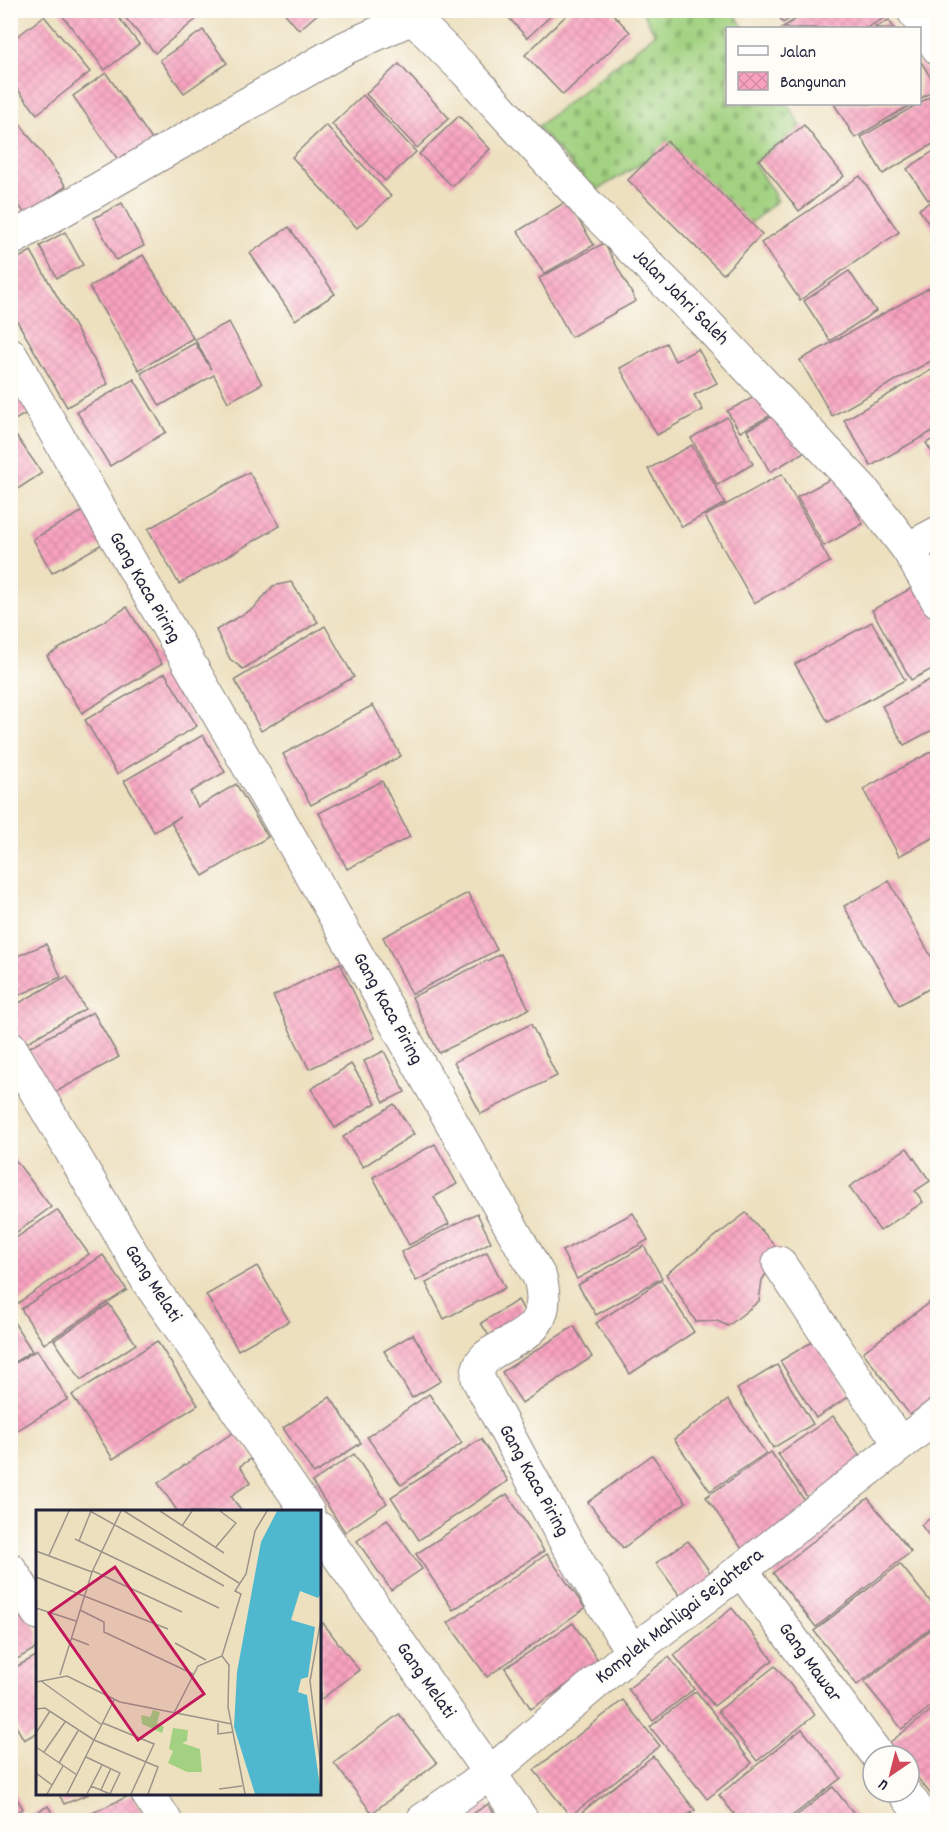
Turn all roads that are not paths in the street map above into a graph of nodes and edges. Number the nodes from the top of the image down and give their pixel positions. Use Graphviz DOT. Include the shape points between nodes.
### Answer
graph roads {
  1 [pos="913,10"];
  2 [pos="408,14"];
  3 [pos="938,48"];
  4 [pos="10,240"];
  5 [pos="10,354"];
  6 [pos="938,533"];
  7 [pos="908,549"];
  8 [pos="938,601"];
  9 [pos="10,1047"];
  10 [pos="779,1263"];
  11 [pos="938,1415"];
  12 [pos="900,1444"];
  13 [pos="307,1510"];
  14 [pos="321,1530"];
  15 [pos="10,1569"];
  16 [pos="741,1570"];
  17 [pos="36,1610"];
  18 [pos="632,1652"];
  19 [pos="869,1744"];
  20 [pos="489,1774"];
  21 [pos="149,1795"];
  22 [pos="913,1804"];
  23 [pos="165,1821"];
  24 [pos="423,1821"];
  25 [pos="522,1821"];
  26 [pos="925,1821"];
  1 -- 3 [label="street"];
  2 -- 4 [label="street"];
  2 -- 7 [label="street, Jalan Jahri Saleh" via="801,423 861,488"];
  5 -- 18 [label="street, Gang Kaca Piring" via="540,1278 544,1298 538,1322 489,1354 480,1366 478,1379 563,1537"];
  6 -- 7 [label="street"];
  7 -- 8 [label="street, Jalan Jahri Saleh"];
  9 -- 13 [label="street, Gang Melati" via="148,1281"];
  10 -- 12 [label="street"];
  11 -- 12 [label="street, Komplek Mahligai Sejahtera"];
  12 -- 16 [label="street, Komplek Mahligai Sejahtera"];
  14 -- 20 [label="street, Gang Melati"];
  15 -- 17 [label="street"];
  16 -- 18 [label="street, Komplek Mahligai Sejahtera"];
  16 -- 19 [label="street, Gang Mawar"];
  18 -- 20 [label="street, Komplek Mahligai Sejahtera"];
  20 -- 24 [label="street, Komplek Mahligai Sejahtera"];
  20 -- 25 [label="street, Gang Melati"];
  21 -- 23 [label="street"];
  22 -- 26 [label="street"];
}
